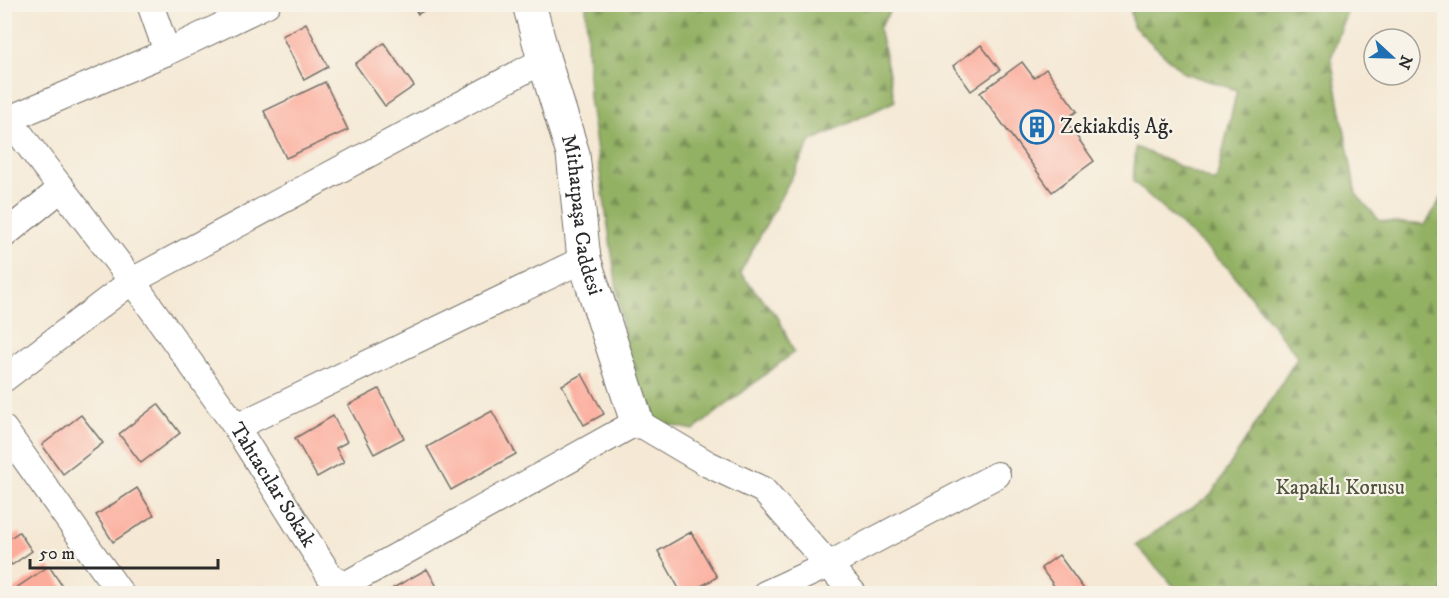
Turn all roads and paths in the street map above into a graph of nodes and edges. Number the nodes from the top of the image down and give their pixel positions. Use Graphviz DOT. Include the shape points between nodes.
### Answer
graph roads {
  1 [pos="150,4"];
  2 [pos="267,4"];
  3 [pos="529,4"];
  4 [pos="167,52"];
  5 [pos="544,60"];
  6 [pos="7,116"];
  7 [pos="62,189"];
  8 [pos="4,235"];
  9 [pos="584,260"];
  10 [pos="132,281"];
  11 [pos="4,379"];
  12 [pos="637,423"];
  13 [pos="236,427"];
  14 [pos="4,429"];
  15 [pos="997,475"];
  16 [pos="828,565"];
  17 [pos="349,589"];
  18 [pos="121,594"];
  19 [pos="765,594"];
  20 [pos="854,594"];
  1 -- 4 [label="street"];
  2 -- 4 [label="street"];
  3 -- 5 [label="street, Mithatpaşa Caddesi"];
  4 -- 6 [label="street"];
  5 -- 9 [label="street, Mithatpaşa Caddesi" via="573,154"];
  5 -- 10 [label="street"];
  6 -- 7 [label="street, Tahtacılar Sokak"];
  7 -- 8 [label="street"];
  7 -- 10 [label="street, Tahtacılar Sokak"];
  9 -- 12 [label="street, Mithatpaşa Caddesi"];
  9 -- 13 [label="street"];
  10 -- 11 [label="street"];
  10 -- 13 [label="street, Tahtacılar Sokak"];
  12 -- 16 [label="street" via="763,490"];
  12 -- 17 [label="street, Tahtacılar Sokak"];
  13 -- 17 [label="street, Tahtacılar Sokak" via="331,579"];
  14 -- 18 [label="street"];
  15 -- 16 [label="street"];
  16 -- 19 [label="street"];
  16 -- 20 [label="street"];
}
